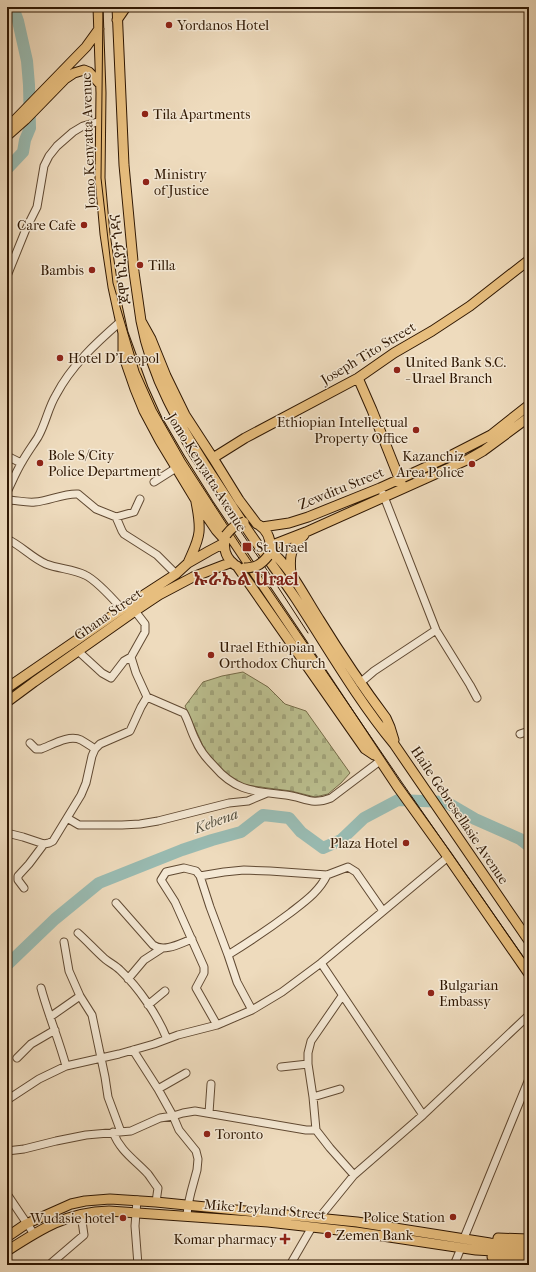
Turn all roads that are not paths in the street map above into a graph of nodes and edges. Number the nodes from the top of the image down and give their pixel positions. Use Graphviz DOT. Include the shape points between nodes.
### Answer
graph roads {
  1 [pos="98,7"];
  2 [pos="117,7"];
  3 [pos="126,7"];
  4 [pos="117,20"];
  5 [pos="99,29"];
  6 [pos="100,84"];
  7 [pos="49,89"];
  8 [pos="101,121"];
  9 [pos="8,131"];
  10 [pos="529,260"];
  11 [pos="7,276"];
  12 [pos="141,321"];
  13 [pos="120,322"];
  14 [pos="122,332"];
  15 [pos="358,378"];
  16 [pos="529,405"];
  17 [pos="529,417"];
  18 [pos="7,456"];
  19 [pos="213,458"];
  20 [pos="21,463"];
  21 [pos="176,468"];
  22 [pos="154,482"];
  23 [pos="401,483"];
  24 [pos="7,492"];
  25 [pos="382,492"];
  26 [pos="140,499"];
  27 [pos="195,499"];
  28 [pos="7,500"];
  29 [pos="116,518"];
  30 [pos="260,525"];
  31 [pos="306,532"];
  32 [pos="7,540"];
  33 [pos="225,540"];
  34 [pos="269,550"];
  35 [pos="188,563"];
  36 [pos="238,566"];
  37 [pos="176,574"];
  38 [pos="292,576"];
  39 [pos="122,609"];
  40 [pos="135,611"];
  41 [pos="436,630"];
  42 [pos="78,652"];
  43 [pos="131,658"];
  44 [pos="360,683"];
  45 [pos="7,688"];
  46 [pos="147,697"];
  47 [pos="477,698"];
  48 [pos="7,702"];
  49 [pos="529,731"];
  50 [pos="520,734"];
  51 [pos="30,743"];
  52 [pos="394,744"];
  53 [pos="95,749"];
  54 [pos="379,759"];
  55 [pos="268,793"];
  56 [pos="67,818"];
  57 [pos="7,834"];
  58 [pos="44,844"];
  59 [pos="448,857"];
  60 [pos="200,876"];
  61 [pos="327,876"];
  62 [pos="24,888"];
  63 [pos="116,903"];
  64 [pos="383,911"];
  65 [pos="78,933"];
  66 [pos="192,939"];
  67 [pos="529,941"];
  68 [pos="64,942"];
  69 [pos="160,948"];
  70 [pos="228,955"];
  71 [pos="321,963"];
  72 [pos="529,974"];
  73 [pos="128,979"];
  74 [pos="41,988"];
  75 [pos="166,991"];
  76 [pos="80,996"];
  77 [pos="342,996"];
  78 [pos="148,1005"];
  79 [pos="252,1010"];
  80 [pos="529,1015"];
  81 [pos="50,1017"];
  82 [pos="217,1025"];
  83 [pos="55,1030"];
  84 [pos="167,1040"];
  85 [pos="133,1050"];
  86 [pos="17,1058"];
  87 [pos="100,1058"];
  88 [pos="308,1064"];
  89 [pos="66,1066"];
  90 [pos="281,1067"];
  91 [pos="186,1073"];
  92 [pos="529,1079"];
  93 [pos="211,1084"];
  94 [pos="158,1089"];
  95 [pos="340,1089"];
  96 [pos="313,1097"];
  97 [pos="7,1100"];
  98 [pos="209,1113"];
  99 [pos="423,1115"];
  100 [pos="174,1116"];
  101 [pos="316,1130"];
  102 [pos="112,1132"];
  103 [pos="121,1132"];
  104 [pos="7,1151"];
  105 [pos="354,1175"];
  106 [pos="7,1194"];
  107 [pos="137,1200"];
  108 [pos="156,1202"];
  109 [pos="188,1205"];
  110 [pos="136,1213"];
  111 [pos="81,1214"];
  112 [pos="187,1216"];
  113 [pos="319,1218"];
  114 [pos="357,1222"];
  115 [pos="26,1224"];
  116 [pos="312,1227"];
  117 [pos="356,1232"];
  118 [pos="34,1234"];
  119 [pos="7,1237"];
  120 [pos="464,1238"];
  121 [pos="529,1239"];
  122 [pos="475,1240"];
  123 [pos="529,1246"];
  124 [pos="461,1248"];
  125 [pos="476,1250"];
  126 [pos="7,1251"];
  127 [pos="529,1253"];
  128 [pos="529,1259"];
  129 [pos="136,1264"];
  130 [pos="49,1265"];
  131 [pos="290,1265"];
  132 [pos="454,1265"];
  1 -- 5 [label="main road, Jomo Kenyatta Avenue"];
  2 -- 4 [label="main road, ጆሞ ኬኒያታ ጎዳና"];
  3 -- 4 [label="main road"];
  4 -- 12 [label="main road, ጆሞ ኬኒያታ ጎዳና" via="124,165"];
  5 -- 6 [label="main road, Jomo Kenyatta Avenue"];
  5 -- 7 [label="main road"];
  6 -- 7 [label="main road" via="84,70"];
  6 -- 8 [label="main road, Jomo Kenyatta Avenue"];
  7 -- 9 [label="main road"];
  8 -- 11 [label="street" via="82,126 73,132 49,156 44,166 37,207"];
  8 -- 13 [label="main road, Jomo Kenyatta Avenue" via="100,178 112,287"];
  10 -- 15 [label="main road, Joseph Tito Street" via="470,306"];
  12 -- 19 [label="main road, ጆሞ ኬኒያታ ጎዳና" via="185,415"];
  12 -- 52 [label="main road, Haile Gebresellasie Avenue" via="154,369 187,436 344,674"];
  13 -- 14 [label="main road, Jomo Kenyatta Avenue"];
  13 -- 20 [label="street" via="71,371 52,403 43,427"];
  14 -- 21 [label="main road" via="123,352 135,389 144,411"];
  14 -- 54 [label="main road, Jomo Kenyatta Avenue" via="157,419 181,460"];
  15 -- 19 [label="main road, Joseph Tito Street" via="245,438"];
  15 -- 23 [label="main road"];
  16 -- 23 [label="main road, Zewditu Street" via="491,435"];
  17 -- 23 [label="main road, Zewditu Street" via="483,451 444,470"];
  18 -- 20 [label="street"];
  19 -- 30 [label="main road, ጆሞ ኬኒያታ ጎዳና" via="239,500"];
  20 -- 24 [label="street"];
  21 -- 22 [label="street"];
  21 -- 27 [label="main road"];
  23 -- 25 [label="main road, Zewditu Street"];
  25 -- 30 [label="main road, Zewditu Street" via="290,523"];
  25 -- 31 [label="main road, Zewditu Street"];
  25 -- 41 [label="street"];
  26 -- 29 [label="street" via="134,512"];
  27 -- 33 [label="main road"];
  27 -- 35 [label="main road" via="199,532"];
  28 -- 29 [label="street" via="34,503 78,494 96,509"];
  29 -- 37 [label="street" via="124,534 157,555"];
  30 -- 33 [label="main road, bridge" via="250,522 237,524 230,529"];
  30 -- 34 [label="main road" via="270,539"];
  31 -- 34 [label="main road, Zewditu Street"];
  31 -- 38 [label="main road" via="291,553"];
  32 -- 39 [label="street" via="47,564 87,576"];
  33 -- 35 [label="main road, Ghana Street"];
  33 -- 36 [label="main road" via="227,557"];
  34 -- 36 [label="main road, bridge" via="258,566"];
  34 -- 38 [label="main road, Haile Gebresellasie Avenue" via="277,556"];
  35 -- 37 [label="main road, Ghana Street"];
  36 -- 40 [label="main road, Ghana Street" via="193,577"];
  36 -- 54 [label="main road" via="365,749"];
  37 -- 39 [label="main road, Ghana Street"];
  38 -- 44 [label="main road, Haile Gebresellasie Avenue"];
  39 -- 45 [label="main road, Ghana Street"];
  40 -- 42 [label="main road, Ghana Street"];
  40 -- 43 [label="street" via="146,626"];
  41 -- 44 [label="street"];
  41 -- 47 [label="street"];
  42 -- 43 [label="street" via="111,678 124,661"];
  42 -- 48 [label="main road, Ghana Street"];
  43 -- 46 [label="street"];
  44 -- 52 [label="main road, Haile Gebresellasie Avenue" via="386,718"];
  46 -- 53 [label="street" via="130,731 100,744"];
  46 -- 55 [label="street" via="184,713 196,742 222,776 244,788"];
  49 -- 50 [label="street"];
  51 -- 53 [label="street" via="36,749 40,749 75,738"];
  52 -- 67 [label="main road, Haile Gebresellasie Avenue"];
  53 -- 56 [label="street" via="86,783"];
  54 -- 55 [label="street" via="324,801 315,802"];
  54 -- 59 [label="main road, Jomo Kenyatta Avenue"];
  55 -- 56 [label="street" via="248,801 140,824 79,825"];
  56 -- 58 [label="street" via="53,841"];
  57 -- 58 [label="street"];
  58 -- 62 [label="street" via="18,876"];
  59 -- 64 [label="street"];
  59 -- 72 [label="main road"];
  60 -- 61 [label="street" via="244,870"];
  60 -- 66 [label="street" via="196,871 184,868 166,872 160,880 175,902"];
  60 -- 70 [label="street"];
  61 -- 64 [label="street" via="348,867 352,868"];
  61 -- 70 [label="street" via="312,896"];
  63 -- 69 [label="street" via="153,945"];
  64 -- 71 [label="street"];
  65 -- 73 [label="street"];
  66 -- 69 [label="street"];
  66 -- 82 [label="street" via="204,967 196,988"];
  68 -- 76 [label="street" via="69,970"];
  69 -- 73 [label="street" via="144,960"];
  70 -- 79 [label="street" via="237,982"];
  71 -- 77 [label="street"];
  71 -- 79 [label="street" via="282,992"];
  73 -- 78 [label="street"];
  74 -- 81 [label="street"];
  75 -- 78 [label="street"];
  76 -- 81 [label="street"];
  76 -- 87 [label="street" via="92,1015"];
  77 -- 88 [label="street" via="311,1041"];
  77 -- 99 [label="street"];
  78 -- 84 [label="street"];
  79 -- 82 [label="street"];
  80 -- 99 [label="street"];
  81 -- 83 [label="street"];
  82 -- 84 [label="street"];
  83 -- 86 [label="street" via="31,1044"];
  83 -- 89 [label="street"];
  84 -- 85 [label="street"];
  85 -- 87 [label="street"];
  85 -- 94 [label="street"];
  87 -- 89 [label="street"];
  87 -- 103 [label="street" via="108,1097"];
  88 -- 90 [label="street"];
  88 -- 96 [label="street"];
  89 -- 97 [label="street" via="39,1079"];
  91 -- 94 [label="street"];
  92 -- 120 [label="street"];
  93 -- 98 [label="street"];
  94 -- 100 [label="street"];
  95 -- 96 [label="street"];
  96 -- 101 [label="street"];
  98 -- 100 [label="street" via="196,1111"];
  98 -- 101 [label="street"];
  99 -- 105 [label="street"];
  100 -- 103 [label="street" via="160,1118 131,1131"];
  100 -- 109 [label="street" via="179,1130 196,1151 198,1159"];
  101 -- 105 [label="street"];
  102 -- 103 [label="street"];
  102 -- 104 [label="street"];
  102 -- 108 [label="street" via="117,1142 158,1188"];
  105 -- 113 [label="street"];
  106 -- 115 [label="street"];
  107 -- 108 [label="main road, Mike Leyland Street"];
  107 -- 110 [label="street"];
  107 -- 115 [label="main road, Mike Leyland Street" via="110,1199 71,1204"];
  108 -- 109 [label="main road, Mike Leyland Street"];
  109 -- 112 [label="street"];
  109 -- 113 [label="main road, Mike Leyland Street"];
  110 -- 111 [label="main road, Mike Leyland Street" via="109,1210"];
  110 -- 112 [label="main road, Mike Leyland Street"];
  110 -- 129 [label="street"];
  111 -- 118 [label="main road, Mike Leyland Street" via="58,1221"];
  111 -- 130 [label="street" via="84,1235"];
  112 -- 116 [label="main road, Mike Leyland Street"];
  113 -- 114 [label="main road, Mike Leyland Street"];
  114 -- 117 [label="main road"];
  114 -- 120 [label="main road, Mike Leyland Street"];
  115 -- 118 [label="street"];
  115 -- 119 [label="main road, Mike Leyland Street"];
  116 -- 117 [label="main road, Mike Leyland Street"];
  116 -- 131 [label="street"];
  117 -- 124 [label="main road, Mike Leyland Street"];
  118 -- 126 [label="main road, Mike Leyland Street"];
  120 -- 122 [label="main road, Mike Leyland Street"];
  121 -- 122 [label="main road"];
  122 -- 123 [label="main road, Mike Leyland Street"];
  124 -- 125 [label="main road, Mike Leyland Street"];
  124 -- 132 [label="street"];
  125 -- 127 [label="main road, Mike Leyland Street"];
  125 -- 128 [label="main road" via="484,1256"];
}
